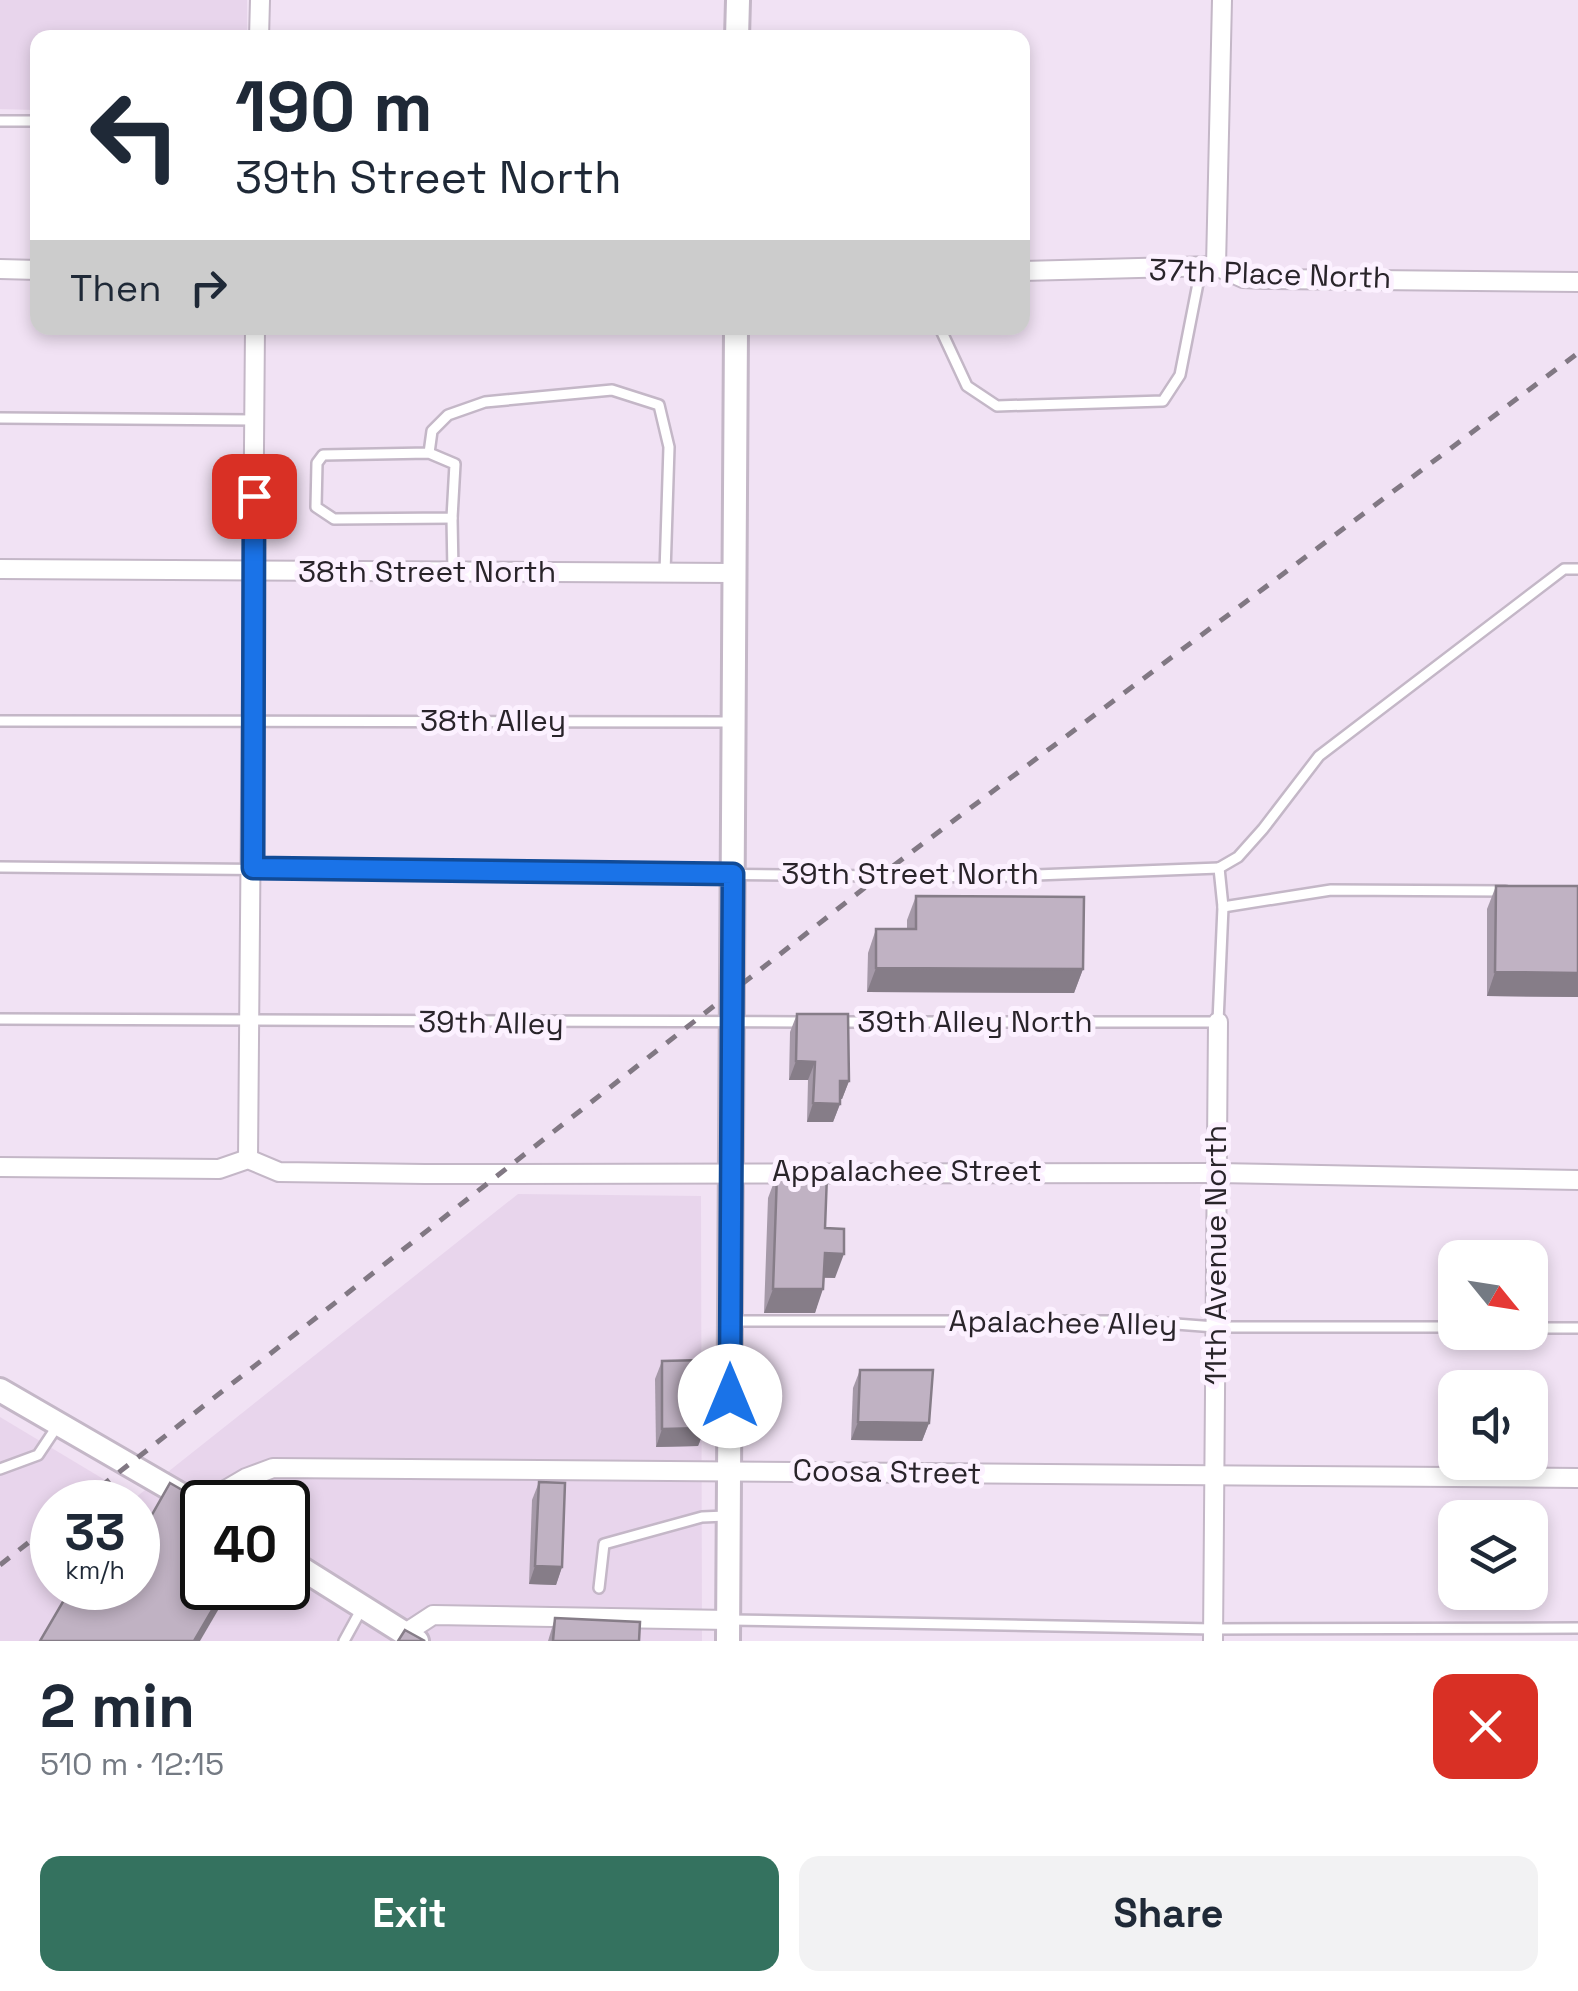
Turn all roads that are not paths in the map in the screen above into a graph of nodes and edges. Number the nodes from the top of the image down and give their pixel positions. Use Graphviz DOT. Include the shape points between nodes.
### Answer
graph roads {
  1 [pos="260,0"];
  2 [pos="738,0"];
  3 [pos="1222,0"];
  4 [pos="260,30"];
  5 [pos="738,30"];
  6 [pos="0,121"];
  7 [pos="30,121"];
  8 [pos="1209,266"];
  9 [pos="0,270"];
  10 [pos="30,270"];
  11 [pos="1030,271"];
  12 [pos="1578,282"];
  13 [pos="255,335"];
  14 [pos="736,335"];
  15 [pos="943,335"];
  16 [pos="0,418"];
  17 [pos="254,420"];
  18 [pos="429,453"];
  19 [pos="452,518"];
  20 [pos="0,569"];
  21 [pos="1578,569"];
  22 [pos="254,572"];
  23 [pos="453,572"];
  24 [pos="665,573"];
  25 [pos="734,573"];
  26 [pos="0,721"];
  27 [pos="252,721"];
  28 [pos="734,722"];
  29 [pos="0,867"];
  30 [pos="253,868"];
  31 [pos="1220,868"];
  32 [pos="733,874"];
  33 [pos="1521,891"];
  34 [pos="1223,907"];
  35 [pos="0,1020"];
  36 [pos="250,1020"];
  37 [pos="732,1022"];
  38 [pos="810,1022"];
  39 [pos="829,1022"];
  40 [pos="1218,1022"];
  41 [pos="248,1160"];
  42 [pos="0,1166"];
  43 [pos="731,1170"];
  44 [pos="1217,1173"];
  45 [pos="1578,1180"];
  46 [pos="730,1321"];
  47 [pos="1216,1326"];
  48 [pos="1438,1328"];
  49 [pos="1548,1328"];
  50 [pos="1578,1328"];
  51 [pos="0,1390"];
  52 [pos="58,1425"];
  53 [pos="0,1469"];
  54 [pos="730,1470"];
  55 [pos="1214,1476"];
  56 [pos="1578,1478"];
  57 [pos="243,1480"];
  58 [pos="180,1492"];
  59 [pos="729,1516"];
  60 [pos="310,1574"];
  61 [pos="598,1588"];
  62 [pos="362,1607"];
  63 [pos="1578,1628"];
  64 [pos="728,1630"];
  65 [pos="1213,1635"];
  66 [pos="411,1638"];
  67 [pos="344,1641"];
  1 -- 4 [label="street"];
  2 -- 5 [label="street"];
  3 -- 8 [label="street"];
  6 -- 7 [label="lane"];
  8 -- 11 [label="street, 37th Place North"];
  8 -- 12 [label="street, 37th Place North" via="1265,279"];
  8 -- 15 [label="lane" via="1180,375 1163,400 998,406 966,386"];
  9 -- 10 [label="street"];
  13 -- 17 [label="street"];
  14 -- 25 [label="street"];
  16 -- 17 [label="lane"];
  17 -- 22 [label="street"];
  18 -- 19 [label="lane" via="455,464"];
  18 -- 19 [label="lane" via="323,455 316,506 334,519"];
  18 -- 24 [label="lane" via="432,431 448,416 485,402 612,390 659,405 669,447"];
  19 -- 23 [label="lane"];
  20 -- 22 [label="street, 38th Street North"];
  21 -- 31 [label="lane" via="1564,569 1319,756 1263,829"];
  22 -- 23 [label="street, 38th Street North"];
  22 -- 27 [label="street"];
  23 -- 24 [label="street, 38th Street North"];
  24 -- 25 [label="street, 38th Street North"];
  25 -- 28 [label="street"];
  26 -- 27 [label="lane, 38th Alley"];
  27 -- 28 [label="lane, 38th Alley"];
  27 -- 30 [label="street"];
  28 -- 32 [label="street"];
  29 -- 30 [label="lane, 39th Street North"];
  30 -- 32 [label="lane, 39th Street North"];
  30 -- 36 [label="street"];
  31 -- 32 [label="lane, 39th Street North" via="983,877"];
  31 -- 34 [label="lane, 11th Avenue North"];
  32 -- 37 [label="street"];
  33 -- 34 [label="lane" via="1331,890"];
  34 -- 40 [label="lane, 11th Avenue North"];
  35 -- 36 [label="lane"];
  36 -- 37 [label="lane, 39th Alley"];
  36 -- 41 [label="street"];
  37 -- 38 [label="lane"];
  37 -- 43 [label="street"];
  39 -- 40 [label="lane, 39th Alley North"];
  40 -- 44 [label="street, 11th Avenue North"];
  41 -- 42 [label="street, Appalachee Street" via="219,1169"];
  41 -- 43 [label="street, Appalachee Street" via="279,1172"];
  43 -- 44 [label="street, Appalachee Street"];
  43 -- 46 [label="street"];
  44 -- 45 [label="street, Appalachee Street"];
  44 -- 47 [label="street, 11th Avenue North"];
  46 -- 47 [label="lane, Apalachee Alley"];
  46 -- 54 [label="street"];
  47 -- 48 [label="lane, Apalachee Alley"];
  47 -- 55 [label="street, 11th Avenue North"];
  49 -- 50 [label="lane"];
  51 -- 52 [label="street"];
  52 -- 53 [label="lane" via="38,1454"];
  52 -- 58 [label="street"];
  54 -- 55 [label="street, Coosa Street"];
  54 -- 57 [label="street, Coosa Street" via="272,1468"];
  54 -- 59 [label="street"];
  55 -- 56 [label="street, Coosa Street"];
  55 -- 65 [label="street, 11th Avenue North"];
  59 -- 61 [label="lane" via="604,1544"];
  59 -- 64 [label="street"];
  60 -- 62 [label="street"];
  62 -- 66 [label="street"];
  62 -- 67 [label="lane"];
  63 -- 65 [label="lane"];
  64 -- 65 [label="lane"];
  64 -- 66 [label="street" via="433,1614"];
}
